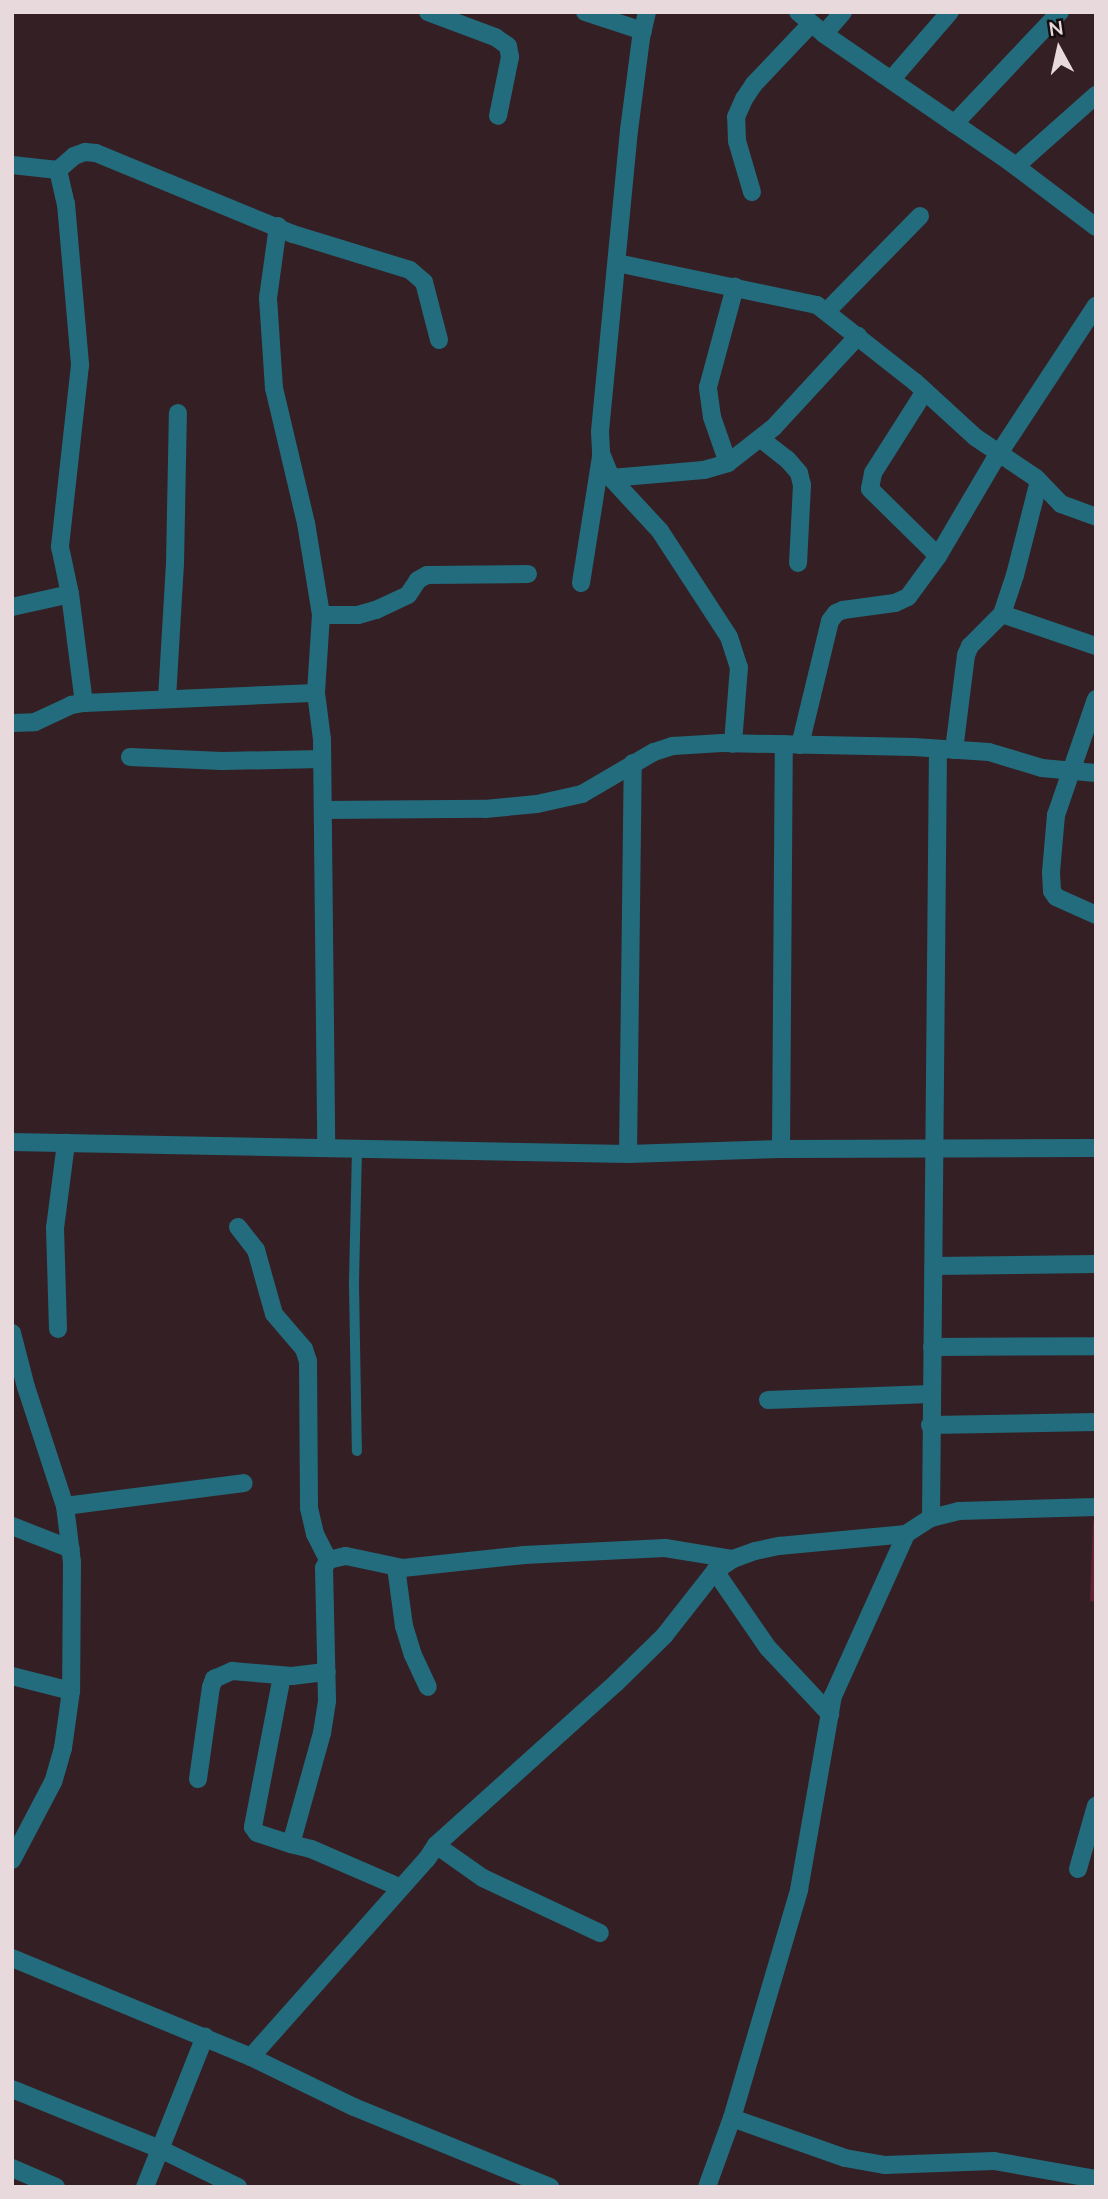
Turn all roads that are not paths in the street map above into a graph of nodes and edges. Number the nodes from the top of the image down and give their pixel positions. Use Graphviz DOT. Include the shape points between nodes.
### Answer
graph roads {
  1 [pos="428,12"];
  2 [pos="585,12"];
  3 [pos="648,12"];
  4 [pos="843,12"];
  5 [pos="950,12"];
  6 [pos="1060,12"];
  7 [pos="811,24"];
  8 [pos="643,31"];
  9 [pos="891,80"];
  10 [pos="1096,95"];
  11 [pos="498,116"];
  12 [pos="954,124"];
  13 [pos="12,165"];
  14 [pos="1016,166"];
  15 [pos="58,170"];
  16 [pos="752,192"];
  17 [pos="920,216"];
  18 [pos="278,226"];
  19 [pos="1096,227"];
  20 [pos="617,263"];
  21 [pos="735,287"];
  22 [pos="1096,306"];
  23 [pos="827,312"];
  24 [pos="858,336"];
  25 [pos="439,340"];
  26 [pos="925,391"];
  27 [pos="178,412"];
  28 [pos="761,439"];
  29 [pos="601,453"];
  30 [pos="1000,453"];
  31 [pos="728,463"];
  32 [pos="611,478"];
  33 [pos="1039,481"];
  34 [pos="1096,517"];
  35 [pos="939,556"];
  36 [pos="797,563"];
  37 [pos="528,574"];
  38 [pos="581,583"];
  39 [pos="71,594"];
  40 [pos="12,607"];
  41 [pos="1002,614"];
  42 [pos="321,615"];
  43 [pos="1096,646"];
  44 [pos="316,693"];
  45 [pos="167,698"];
  46 [pos="1096,699"];
  47 [pos="84,703"];
  48 [pos="12,723"];
  49 [pos="733,744"];
  50 [pos="792,745"];
  51 [pos="946,749"];
  52 [pos="130,757"];
  53 [pos="322,759"];
  54 [pos="633,763"];
  55 [pos="1070,771"];
  56 [pos="1096,773"];
  57 [pos="323,810"];
  58 [pos="1096,915"];
  59 [pos="12,1142"];
  60 [pos="66,1143"];
  61 [pos="326,1148"];
  62 [pos="1096,1148"];
  63 [pos="357,1149"];
  64 [pos="780,1149"];
  65 [pos="936,1149"];
  66 [pos="628,1154"];
  67 [pos="239,1227"];
  68 [pos="1096,1264"];
  69 [pos="934,1266"];
  70 [pos="58,1329"];
  71 [pos="12,1333"];
  72 [pos="1096,1346"];
  73 [pos="932,1347"];
  74 [pos="931,1394"];
  75 [pos="768,1401"];
  76 [pos="1096,1422"];
  77 [pos="930,1425"];
  78 [pos="358,1451"];
  79 [pos="244,1483"];
  80 [pos="65,1506"];
  81 [pos="1096,1507"];
  82 [pos="931,1518"];
  83 [pos="12,1526"];
  84 [pos="906,1534"];
  85 [pos="71,1549"];
  86 [pos="733,1559"];
  87 [pos="328,1560"];
  88 [pos="396,1567"];
  89 [pos="715,1571"];
  90 [pos="327,1671"];
  91 [pos="12,1675"];
  92 [pos="282,1676"];
  93 [pos="428,1687"];
  94 [pos="71,1691"];
  95 [pos="830,1714"];
  96 [pos="198,1779"];
  97 [pos="1096,1806"];
  98 [pos="291,1844"];
  99 [pos="436,1844"];
  100 [pos="12,1860"];
  101 [pos="1078,1869"];
  102 [pos="399,1888"];
  103 [pos="600,1933"];
  104 [pos="12,1958"];
  105 [pos="205,2036"];
  106 [pos="251,2057"];
  107 [pos="12,2089"];
  108 [pos="732,2118"];
  109 [pos="160,2149"];
  110 [pos="12,2168"];
  111 [pos="1096,2179"];
  112 [pos="56,2187"];
  113 [pos="145,2187"];
  114 [pos="238,2187"];
  115 [pos="550,2187"];
  116 [pos="707,2187"];
  1 -- 11 [label="street" via="508,46 510,57"];
  2 -- 8 [label="street"];
  3 -- 8 [label="street"];
  4 -- 7 [label="street"];
  5 -- 9 [label="street"];
  6 -- 12 [label="street"];
  7 -- 9 [label="street"];
  7 -- 16 [label="street" via="754,84 736,117 737,141"];
  8 -- 20 [label="street"];
  9 -- 12 [label="street"];
  10 -- 14 [label="street"];
  12 -- 14 [label="street"];
  13 -- 15 [label="street"];
  14 -- 19 [label="street"];
  15 -- 18 [label="street" via="74,156 96,153"];
  15 -- 39 [label="street" via="66,204 80,365 60,547"];
  17 -- 23 [label="street"];
  18 -- 25 [label="street" via="418,275 424,282"];
  18 -- 42 [label="street" via="268,298 274,388 306,523"];
  20 -- 21 [label="street"];
  20 -- 29 [label="street"];
  21 -- 23 [label="street" via="802,301"];
  21 -- 31 [label="street" via="708,387 712,417"];
  22 -- 30 [label="street"];
  23 -- 24 [label="street"];
  24 -- 26 [label="street"];
  24 -- 28 [label="street"];
  26 -- 30 [label="street" via="975,437"];
  26 -- 35 [label="street" via="873,473 870,489"];
  27 -- 45 [label="street"];
  28 -- 31 [label="street"];
  28 -- 36 [label="street" via="799,473"];
  29 -- 32 [label="street"];
  29 -- 38 [label="street"];
  30 -- 33 [label="street"];
  30 -- 35 [label="street"];
  31 -- 32 [label="street" via="704,470"];
  32 -- 49 [label="street" via="660,531 729,637 739,667"];
  33 -- 34 [label="street" via="1068,509"];
  33 -- 41 [label="street"];
  35 -- 50 [label="street" via="908,597 836,613"];
  37 -- 42 [label="street" via="427,575 408,595 376,610"];
  39 -- 40 [label="street"];
  39 -- 47 [label="street"];
  41 -- 43 [label="street"];
  41 -- 51 [label="street" via="966,655"];
  42 -- 44 [label="street"];
  44 -- 45 [label="street"];
  44 -- 53 [label="street"];
  45 -- 47 [label="street"];
  46 -- 55 [label="street"];
  47 -- 48 [label="street" via="35,722"];
  49 -- 50 [label="street"];
  49 -- 54 [label="street" via="673,746"];
  50 -- 51 [label="street"];
  50 -- 64 [label="street"];
  51 -- 55 [label="street" via="989,752"];
  51 -- 65 [label="street"];
  52 -- 53 [label="street"];
  53 -- 57 [label="street"];
  54 -- 57 [label="street" via="582,794 537,804 485,809"];
  54 -- 66 [label="street"];
  55 -- 56 [label="street"];
  55 -- 58 [label="street" via="1056,815 1052,891 1066,903"];
  57 -- 61 [label="street"];
  59 -- 60 [label="street"];
  60 -- 61 [label="street"];
  60 -- 70 [label="street" via="55,1228"];
  61 -- 63 [label="street"];
  62 -- 65 [label="street"];
  63 -- 66 [label="street"];
  63 -- 78 [label="lane"];
  64 -- 65 [label="street"];
  64 -- 66 [label="street"];
  65 -- 69 [label="street"];
  67 -- 87 [label="street" via="256,1250 274,1314 304,1349 309,1508"];
  68 -- 69 [label="street"];
  69 -- 73 [label="street"];
  71 -- 80 [label="street"];
  72 -- 73 [label="street"];
  73 -- 74 [label="street"];
  74 -- 75 [label="street"];
  74 -- 77 [label="street"];
  76 -- 77 [label="street"];
  77 -- 82 [label="street"];
  79 -- 80 [label="street"];
  80 -- 85 [label="street"];
  81 -- 82 [label="street" via="992,1507"];
  82 -- 84 [label="street"];
  83 -- 85 [label="street"];
  84 -- 86 [label="street" via="779,1546"];
  84 -- 95 [label="street" via="833,1696"];
  85 -- 94 [label="street"];
  86 -- 88 [label="street" via="644,1548"];
  86 -- 89 [label="street"];
  87 -- 88 [label="street" via="346,1556"];
  87 -- 90 [label="street" via="324,1567"];
  88 -- 93 [label="street" via="404,1626"];
  89 -- 95 [label="street" via="768,1648"];
  89 -- 99 [label="street" via="664,1636 616,1683"];
  90 -- 92 [label="street"];
  90 -- 98 [label="street" via="322,1732"];
  91 -- 94 [label="street"];
  92 -- 96 [label="street" via="232,1671 214,1679"];
  92 -- 98 [label="street" via="253,1827 257,1833"];
  94 -- 100 [label="street" via="53,1782"];
  95 -- 108 [label="street" via="799,1890"];
  97 -- 101 [label="street"];
  98 -- 102 [label="street"];
  99 -- 102 [label="street" via="428,1859"];
  99 -- 103 [label="street" via="483,1878"];
  102 -- 106 [label="street"];
  104 -- 105 [label="street"];
  105 -- 106 [label="street"];
  105 -- 109 [label="street"];
  106 -- 115 [label="street" via="354,2107"];
  107 -- 109 [label="street"];
  108 -- 111 [label="street" via="845,2158 885,2165 994,2161"];
  108 -- 116 [label="street"];
  109 -- 113 [label="street"];
  109 -- 114 [label="street"];
  110 -- 112 [label="street"];
}
